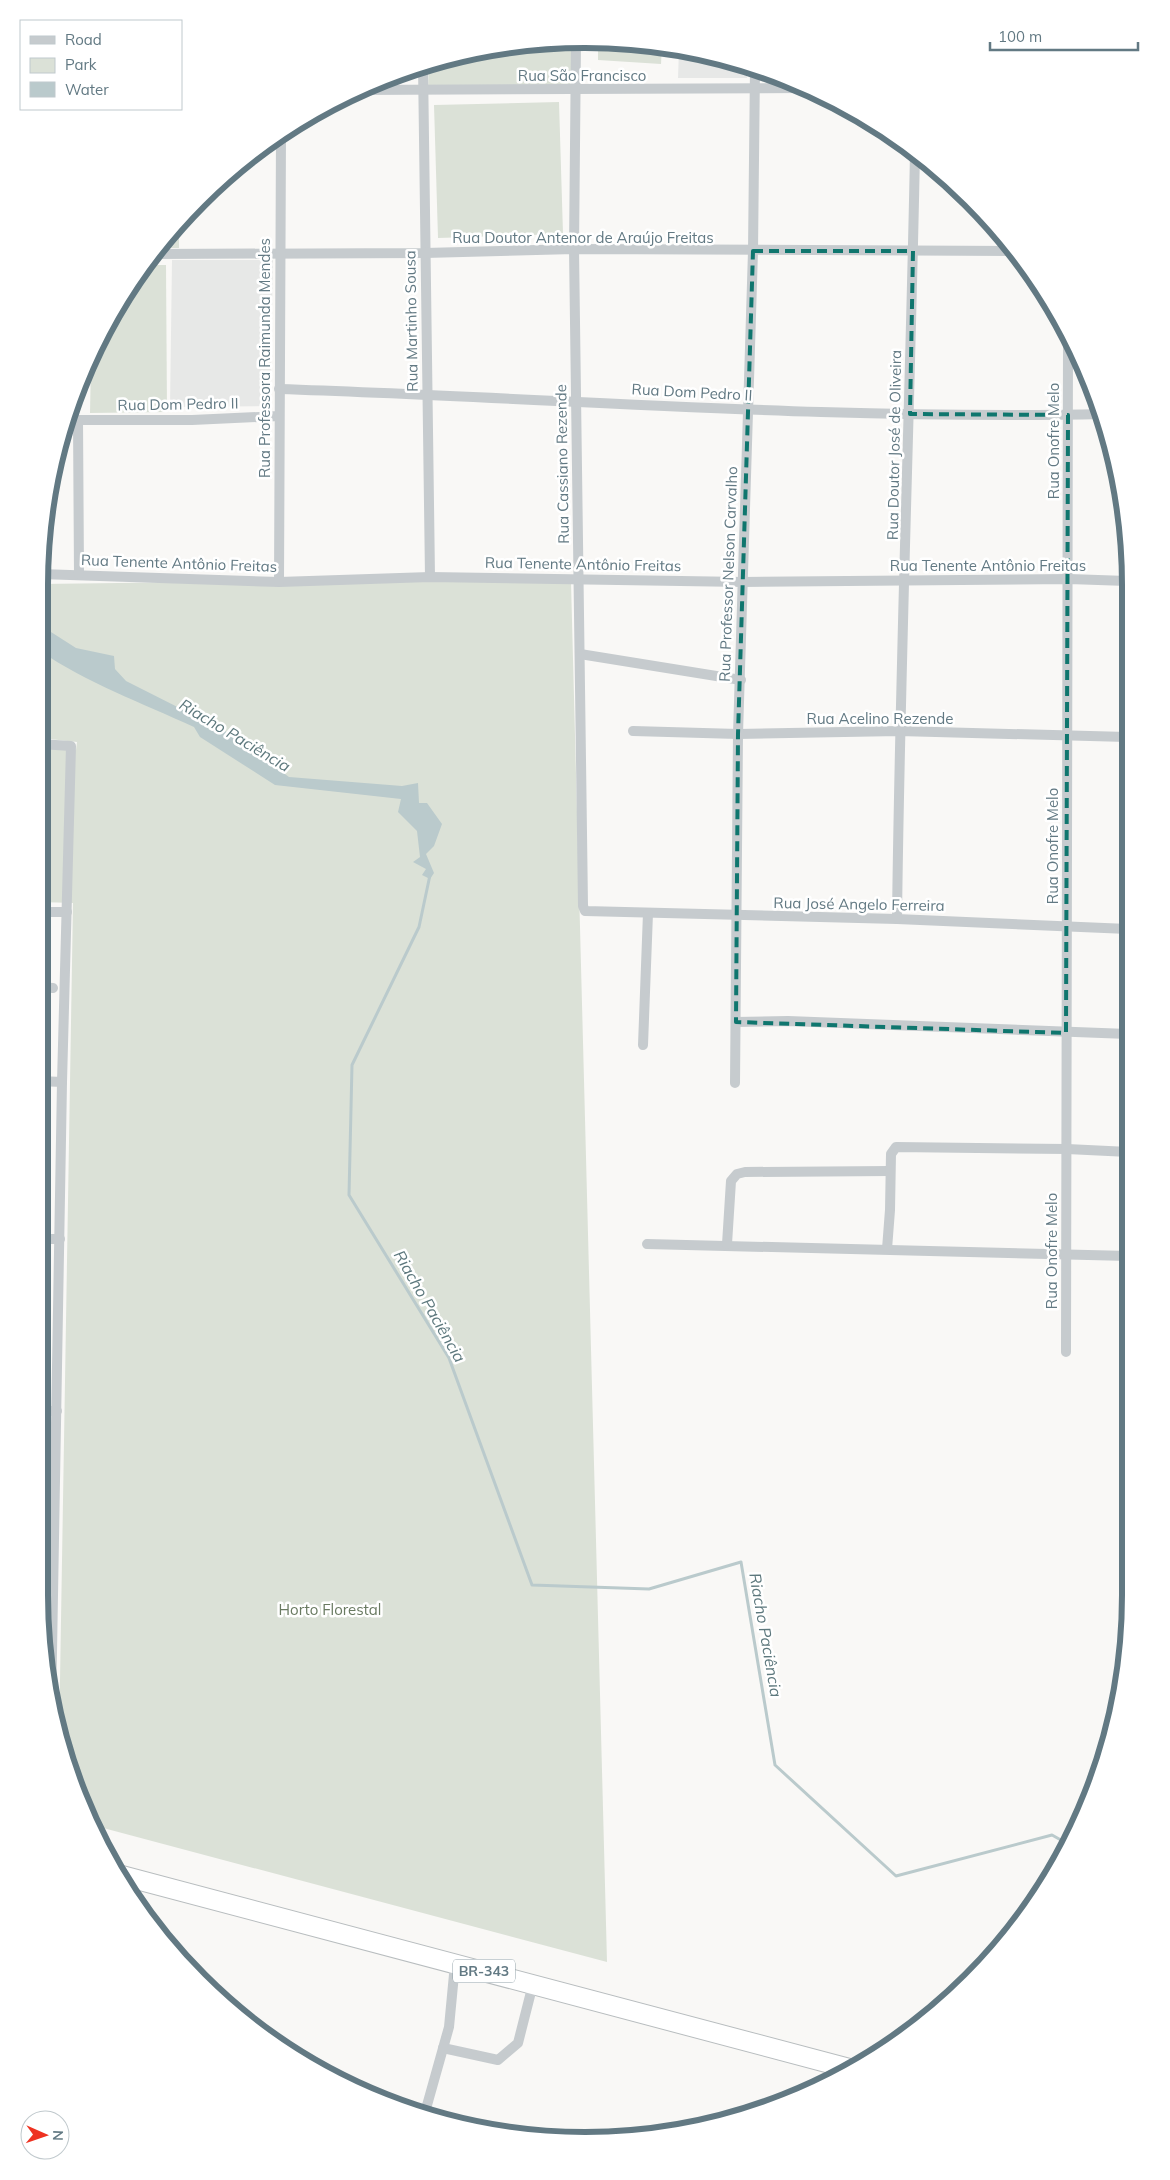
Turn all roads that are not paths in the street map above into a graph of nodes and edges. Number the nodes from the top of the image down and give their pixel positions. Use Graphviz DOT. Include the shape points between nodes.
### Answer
graph roads {
  1 [pos="576,48"];
  2 [pos="423,73"];
  3 [pos="756,75"];
  4 [pos="576,89"];
  5 [pos="792,89"];
  6 [pos="375,90"];
  7 [pos="423,90"];
  8 [pos="755,90"];
  9 [pos="281,142"];
  10 [pos="915,161"];
  11 [pos="574,250"];
  12 [pos="913,250"];
  13 [pos="1004,250"];
  14 [pos="753,251"];
  15 [pos="280,252"];
  16 [pos="425,253"];
  17 [pos="162,254"];
  18 [pos="1068,349"];
  19 [pos="279,389"];
  20 [pos="427,394"];
  21 [pos="576,400"];
  22 [pos="748,410"];
  23 [pos="910,414"];
  24 [pos="1095,414"];
  25 [pos="1068,415"];
  26 [pos="279,416"];
  27 [pos="48,574"];
  28 [pos="79,574"];
  29 [pos="430,578"];
  30 [pos="578,578"];
  31 [pos="1069,579"];
  32 [pos="905,581"];
  33 [pos="1122,581"];
  34 [pos="279,582"];
  35 [pos="743,582"];
  36 [pos="580,654"];
  37 [pos="741,680"];
  38 [pos="633,731"];
  39 [pos="899,732"];
  40 [pos="738,734"];
  41 [pos="1067,735"];
  42 [pos="1122,737"];
  43 [pos="48,744"];
  44 [pos="48,912"];
  45 [pos="66,912"];
  46 [pos="590,912"];
  47 [pos="648,914"];
  48 [pos="735,916"];
  49 [pos="897,919"];
  50 [pos="1067,925"];
  51 [pos="1122,929"];
  52 [pos="48,988"];
  53 [pos="53,988"];
  54 [pos="736,1022"];
  55 [pos="1066,1032"];
  56 [pos="1122,1034"];
  57 [pos="643,1045"];
  58 [pos="48,1081"];
  59 [pos="62,1082"];
  60 [pos="735,1083"];
  61 [pos="1067,1149"];
  62 [pos="1122,1152"];
  63 [pos="890,1171"];
  64 [pos="48,1239"];
  65 [pos="60,1239"];
  66 [pos="647,1244"];
  67 [pos="727,1244"];
  68 [pos="887,1249"];
  69 [pos="1065,1254"];
  70 [pos="1122,1256"];
  71 [pos="1066,1352"];
  72 [pos="48,1411"];
  73 [pos="57,1411"];
  74 [pos="48,1588"];
  75 [pos="53,1588"];
  76 [pos="52,1662"];
  77 [pos="128,1877"];
  78 [pos="455,1964"];
  79 [pos="533,1984"];
  80 [pos="443,2048"];
  81 [pos="842,2067"];
  82 [pos="426,2108"];
  1 -- 4 [label="street, Rua Cassiano Rezende"];
  2 -- 7 [label="street, Rua Martinho Sousa"];
  3 -- 8 [label="street, Rua Professor Nelson Carvalho"];
  4 -- 7 [label="street, Rua São Francisco"];
  4 -- 8 [label="street, Rua São Francisco"];
  4 -- 11 [label="street, Rua Cassiano Rezende"];
  5 -- 8 [label="street, Rua São Francisco"];
  6 -- 7 [label="street, Rua São Francisco"];
  7 -- 16 [label="street, Rua Martinho Sousa"];
  8 -- 14 [label="street, Rua Professor Nelson Carvalho"];
  9 -- 15 [label="street, Rua Professora Raimunda Mendes"];
  10 -- 12 [label="street, Rua Doutor José de Oliveira"];
  11 -- 14 [label="street, Rua Doutor Antenor de Araújo Freitas"];
  11 -- 16 [label="street, Rua Doutor Antenor de Araújo Freitas"];
  11 -- 21 [label="street, Rua Cassiano Rezende"];
  12 -- 13 [label="street, Rua Doutor Antenor de Araújo Freitas"];
  12 -- 14 [label="street, Rua Doutor Antenor de Araújo Freitas"];
  12 -- 23 [label="street, Rua Doutor José de Oliveira"];
  14 -- 22 [label="street, Rua Professor Nelson Carvalho"];
  15 -- 16 [label="street, Rua Doutor Antenor de Araújo Freitas"];
  15 -- 17 [label="street, Rua Doutor Antenor de Araújo Freitas"];
  15 -- 19 [label="street, Rua Professora Raimunda Mendes"];
  16 -- 20 [label="street, Rua Martinho Sousa"];
  18 -- 25 [label="street, Rua Onofre Melo"];
  19 -- 20 [label="street, Rua Dom Pedro II"];
  19 -- 26 [label="street, Rua Professora Raimunda Mendes"];
  20 -- 21 [label="street, Rua Dom Pedro II"];
  20 -- 29 [label="street, Rua Martinho Sousa"];
  21 -- 22 [label="street, Rua Dom Pedro II"];
  21 -- 30 [label="street, Rua Cassiano Rezende"];
  22 -- 23 [label="street, Rua Dom Pedro II"];
  22 -- 35 [label="street, Rua Professor Nelson Carvalho"];
  23 -- 25 [label="street, Rua Dom Pedro II"];
  23 -- 32 [label="street, Rua Doutor José de Oliveira"];
  24 -- 25 [label="street, Rua Dom Pedro II"];
  25 -- 31 [label="street, Rua Onofre Melo"];
  26 -- 28 [label="street, Rua Dom Pedro II" via="78,420"];
  26 -- 34 [label="street, Rua Professora Raimunda Mendes"];
  27 -- 28 [label="street, Rua Tenente Antônio Freitas"];
  28 -- 34 [label="street, Rua Tenente Antônio Freitas"];
  29 -- 30 [label="street, Rua Tenente Antônio Freitas"];
  29 -- 34 [label="street, Rua Tenente Antônio Freitas"];
  30 -- 35 [label="street, Rua Tenente Antônio Freitas"];
  30 -- 36 [label="street, Rua Cassiano Rezende"];
  31 -- 32 [label="street, Rua Tenente Antônio Freitas"];
  31 -- 33 [label="street, Rua Tenente Antônio Freitas"];
  31 -- 41 [label="street, Rua Onofre Melo"];
  32 -- 35 [label="street, Rua Tenente Antônio Freitas"];
  32 -- 39 [label="street, Rua Doutor José de Oliveira"];
  35 -- 37 [label="street, Rua Professor Nelson Carvalho"];
  36 -- 37 [label="street"];
  36 -- 46 [label="street, Rua Cassiano Rezende" via="583,906 585,912"];
  37 -- 40 [label="street, Rua Professor Nelson Carvalho"];
  38 -- 40 [label="street, Rua Acelino Rezende"];
  39 -- 40 [label="street, Rua Acelino Rezende"];
  39 -- 41 [label="street, Rua Acelino Rezende"];
  39 -- 49 [label="street, Rua Doutor José de Oliveira"];
  40 -- 48 [label="street, Rua Professor Nelson Carvalho"];
  41 -- 42 [label="street, Rua Acelino Rezende"];
  41 -- 50 [label="street, Rua Onofre Melo"];
  43 -- 45 [label="street" via="71,746"];
  44 -- 45 [label="street"];
  45 -- 59 [label="street"];
  46 -- 47 [label="street, Rua José Angelo Ferreira"];
  47 -- 48 [label="street, Rua José Angelo Ferreira"];
  47 -- 57 [label="street"];
  48 -- 49 [label="street, Rua José Angelo Ferreira"];
  48 -- 54 [label="street, Rua Professor Nelson Carvalho"];
  49 -- 50 [label="street, Rua José Angelo Ferreira"];
  50 -- 51 [label="street, Rua José Angelo Ferreira"];
  50 -- 55 [label="street, Rua Onofre Melo"];
  52 -- 53 [label="street"];
  54 -- 55 [label="street"];
  54 -- 60 [label="street, Rua Professor Nelson Carvalho"];
  55 -- 56 [label="street"];
  55 -- 61 [label="street, Rua Onofre Melo"];
  58 -- 59 [label="street"];
  59 -- 65 [label="street"];
  61 -- 62 [label="street"];
  61 -- 63 [label="street" via="900,1146 891,1151"];
  61 -- 69 [label="street, Rua Onofre Melo"];
  63 -- 67 [label="street" via="740,1173 731,1181"];
  63 -- 68 [label="street"];
  64 -- 65 [label="street"];
  65 -- 73 [label="street"];
  66 -- 67 [label="street"];
  67 -- 68 [label="street"];
  68 -- 69 [label="street"];
  69 -- 70 [label="street"];
  69 -- 71 [label="street, Rua Onofre Melo"];
  72 -- 73 [label="street"];
  73 -- 75 [label="street"];
  74 -- 75 [label="street"];
  75 -- 76 [label="street"];
  77 -- 78 [label="highway, BR-343"];
  78 -- 79 [label="highway, BR-343"];
  78 -- 80 [label="street" via="450,2019"];
  79 -- 80 [label="street" via="518,2043 498,2060"];
  79 -- 81 [label="highway, BR-343"];
  80 -- 82 [label="street"];
}
